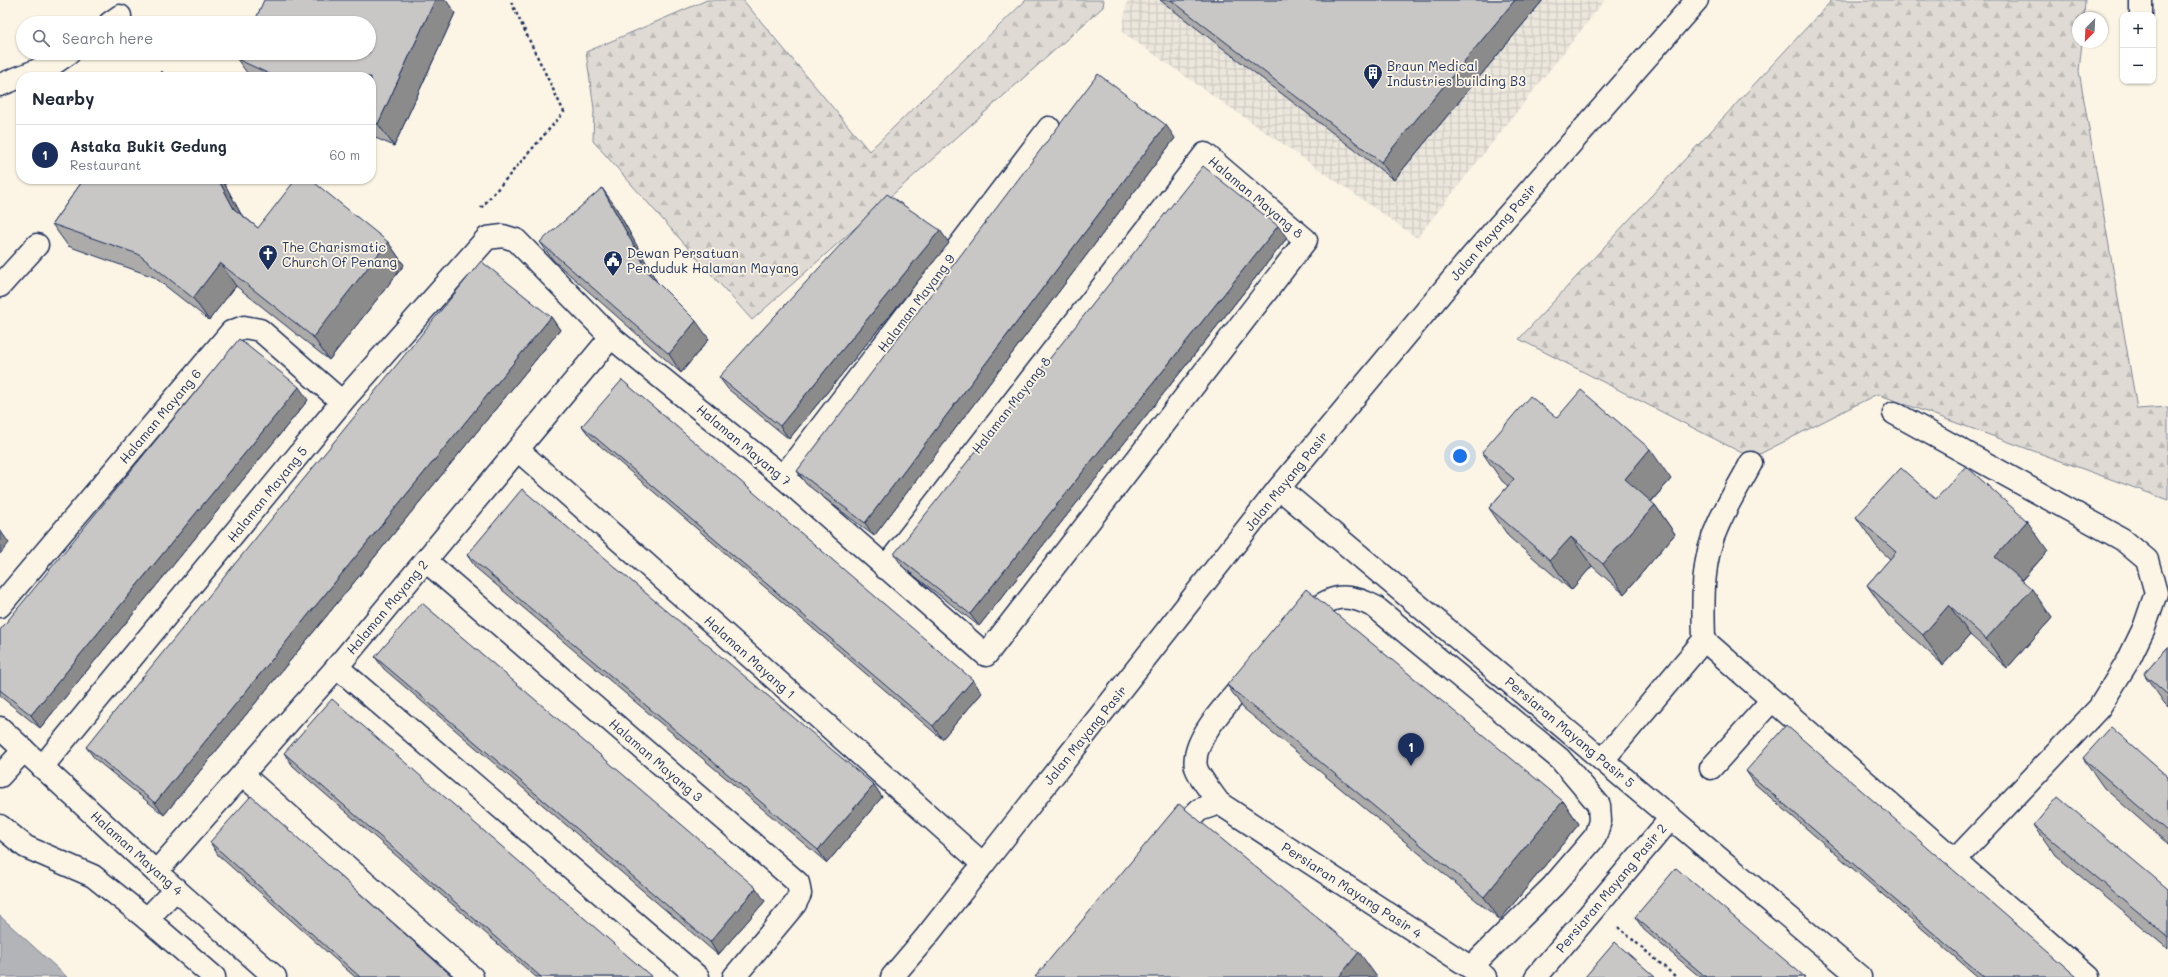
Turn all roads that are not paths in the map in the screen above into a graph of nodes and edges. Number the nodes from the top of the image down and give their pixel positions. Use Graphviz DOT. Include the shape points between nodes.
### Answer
graph roads {
  1 [pos="1697,0"];
  2 [pos="2141,0"];
  3 [pos="2141,12"];
  4 [pos="59,60"];
  5 [pos="33,72"];
  6 [pos="16,79"];
  7 [pos="0,85"];
  8 [pos="1048,128"];
  9 [pos="495,237"];
  10 [pos="37,245"];
  11 [pos="0,286"];
  12 [pos="611,337"];
  13 [pos="342,402"];
  14 [pos="1894,413"];
  15 [pos="518,450"];
  16 [pos="1751,464"];
  17 [pos="783,477"];
  18 [pos="1279,488"];
  19 [pos="426,561"];
  20 [pos="885,568"];
  21 [pos="0,606"];
  22 [pos="1287,634"];
  23 [pos="1704,640"];
  24 [pos="986,654"];
  25 [pos="1268,657"];
  26 [pos="337,667"];
  27 [pos="1772,700"];
  28 [pos="0,728"];
  29 [pos="24,750"];
  30 [pos="1603,760"];
  31 [pos="42,767"];
  32 [pos="1711,768"];
  33 [pos="243,775"];
  34 [pos="0,776"];
  35 [pos="1219,803"];
  36 [pos="1671,818"];
  37 [pos="0,826"];
  38 [pos="1161,849"];
  39 [pos="1955,860"];
  40 [pos="983,864"];
  41 [pos="156,872"];
  42 [pos="176,889"];
  43 [pos="147,918"];
  44 [pos="1478,972"];
  45 [pos="214,977"];
  46 [pos="275,977"];
  47 [pos="472,977"];
  48 [pos="698,977"];
  49 [pos="734,977"];
  50 [pos="892,977"];
  51 [pos="1536,977"];
  52 [pos="1860,977"];
  53 [pos="2088,977"];
  1 -- 18 [label="street, Jalan Mayang Pasir" via="1472,256"];
  2 -- 3 [label="street"];
  4 -- 5 [label="street"];
  6 -- 7 [label="street"];
  8 -- 17 [label="street, Halaman Mayang 9"];
  9 -- 12 [label="street, Halaman Mayang 7" via="516,240"];
  9 -- 13 [label="street, Halaman Mayang 5"];
  10 -- 11 [label="street"];
  12 -- 15 [label="street, Halaman Mayang 2"];
  12 -- 17 [label="street, Halaman Mayang 7"];
  13 -- 21 [label="street, Halaman Mayang 6" via="260,330 244,327 231,332"];
  13 -- 31 [label="street, Halaman Mayang 5"];
  14 -- 39 [label="street" via="2122,539 2147,560 2156,592 2144,628 2128,661 2099,708"];
  15 -- 19 [label="street, Halaman Mayang 2"];
  15 -- 40 [label="street, Halaman Mayang 1"];
  16 -- 23 [label="street" via="1717,527 1706,563"];
  17 -- 20 [label="street, Halaman Mayang 7"];
  18 -- 30 [label="street, Persiaran Mayang Pasir 5"];
  18 -- 40 [label="street, Jalan Mayang Pasir"];
  19 -- 26 [label="street, Halaman Mayang 2"];
  19 -- 49 [label="street, Halaman Mayang 3" via="798,883 800,894 795,904"];
  20 -- 24 [label="street, Halaman Mayang 7"];
  20 -- 24 [label="street, Halaman Mayang 8" via="1205,154 1306,240"];
  22 -- 44 [label="street" via="1322,603 1343,597 1361,600 1375,607 1560,759 1599,806 1600,821 1595,837"];
  23 -- 27 [label="street"];
  23 -- 30 [label="street"];
  25 -- 35 [label="street" via="1204,732 1197,751 1196,767"];
  26 -- 33 [label="street, Halaman Mayang 2"];
  26 -- 48 [label="street"];
  27 -- 32 [label="street"];
  27 -- 39 [label="street"];
  28 -- 29 [label="street, Halaman Mayang 4"];
  29 -- 31 [label="street, Halaman Mayang 4"];
  29 -- 34 [label="street"];
  30 -- 36 [label="street, Persiaran Mayang Pasir 5"];
  31 -- 41 [label="street, Halaman Mayang 4"];
  33 -- 41 [label="street, Halaman Mayang 2"];
  33 -- 47 [label="street"];
  35 -- 38 [label="street" via="1199,810"];
  35 -- 44 [label="street, Persiaran Mayang Pasir 4"];
  36 -- 51 [label="street, Persiaran Mayang Pasir 2"];
  36 -- 52 [label="street, Persiaran Mayang Pasir 5"];
  37 -- 43 [label="street" via="26,847 93,876"];
  39 -- 53 [label="street"];
  40 -- 50 [label="street, Jalan Mayang Pasir"];
  41 -- 42 [label="street, Halaman Mayang 4"];
  42 -- 43 [label="street"];
  42 -- 46 [label="street, Halaman Mayang 4"];
  43 -- 45 [label="street"];
}
